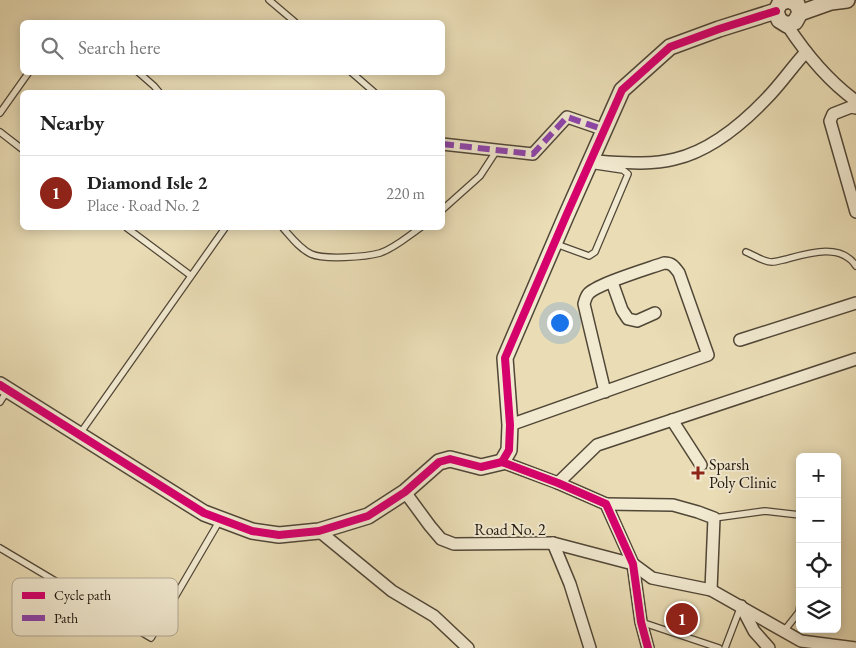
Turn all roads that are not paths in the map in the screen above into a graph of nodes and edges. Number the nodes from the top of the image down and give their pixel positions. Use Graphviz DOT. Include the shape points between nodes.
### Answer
graph roads {
  1 [pos="269,0"];
  2 [pos="847,0"];
  3 [pos="793,8"];
  4 [pos="293,20"];
  5 [pos="805,50"];
  6 [pos="28,75"];
  7 [pos="141,75"];
  8 [pos="354,75"];
  9 [pos="157,90"];
  10 [pos="372,90"];
  11 [pos="856,100"];
  12 [pos="856,108"];
  13 [pos="0,113"];
  14 [pos="605,130"];
  15 [pos="0,132"];
  16 [pos="445,144"];
  17 [pos="20,147"];
  18 [pos="497,150"];
  19 [pos="590,163"];
  20 [pos="445,207"];
  21 [pos="856,212"];
  22 [pos="130,230"];
  23 [pos="224,230"];
  24 [pos="285,230"];
  25 [pos="417,230"];
  26 [pos="554,244"];
  27 [pos="746,252"];
  28 [pos="856,266"];
  29 [pos="190,275"];
  30 [pos="612,282"];
  31 [pos="856,303"];
  32 [pos="655,313"];
  33 [pos="740,340"];
  34 [pos="856,359"];
  35 [pos="3,392"];
  36 [pos="605,392"];
  37 [pos="672,420"];
  38 [pos="510,425"];
  39 [pos="79,434"];
  40 [pos="502,462"];
  41 [pos="701,464"];
  42 [pos="558,483"];
  43 [pos="404,492"];
  44 [pos="606,504"];
  45 [pos="796,514"];
  46 [pos="714,518"];
  47 [pos="220,520"];
  48 [pos="319,531"];
  49 [pos="553,543"];
  50 [pos="0,548"];
  51 [pos="633,564"];
  52 [pos="50,578"];
  53 [pos="711,590"];
  54 [pos="178,592"];
  55 [pos="741,606"];
  56 [pos="796,616"];
  57 [pos="642,622"];
  58 [pos="784,630"];
  59 [pos="765,647"];
  60 [pos="468,648"];
  61 [pos="590,648"];
  62 [pos="648,648"];
  63 [pos="719,648"];
  64 [pos="725,648"];
  65 [pos="856,648"];
  1 -- 4 [label="lane"];
  2 -- 3 [label="street"];
  3 -- 5 [label="street"];
  3 -- 14 [label="street" via="779,20 776,11 670,47 622,90"];
  5 -- 11 [label="street" via="840,88"];
  5 -- 19 [label="street" via="767,98 739,124 695,153 674,160 643,163"];
  6 -- 13 [label="lane"];
  7 -- 9 [label="lane"];
  8 -- 10 [label="lane"];
  12 -- 21 [label="street" via="833,114 830,121"];
  14 -- 18 [label="street" via="567,117 534,154"];
  14 -- 19 [label="street"];
  15 -- 17 [label="lane"];
  16 -- 18 [label="street"];
  18 -- 20 [label="lane" via="480,176"];
  19 -- 26 [label="street"];
  19 -- 26 [label="lane" via="628,174 595,252 589,256"];
  22 -- 29 [label="lane"];
  23 -- 29 [label="lane"];
  24 -- 25 [label="lane" via="311,254 328,258 380,253"];
  26 -- 38 [label="street" via="505,358"];
  27 -- 28 [label="lane" via="772,262 814,252 842,253"];
  29 -- 39 [label="lane"];
  30 -- 32 [label="street" via="628,319 637,321"];
  30 -- 36 [label="street" via="589,292 584,304"];
  30 -- 36 [label="street" via="664,263 674,266 708,355"];
  31 -- 33 [label="street"];
  34 -- 37 [label="street"];
  35 -- 39 [label="street"];
  36 -- 38 [label="street"];
  37 -- 41 [label="street"];
  37 -- 42 [label="street" via="597,445"];
  38 -- 40 [label="street" via="509,450"];
  39 -- 47 [label="street"];
  40 -- 42 [label="street"];
  40 -- 43 [label="street" via="481,467 450,459 439,462"];
  42 -- 44 [label="street"];
  43 -- 48 [label="street" via="368,516"];
  43 -- 49 [label="street, Road No. 2" via="441,539 454,544"];
  44 -- 46 [label="street" via="673,505"];
  44 -- 51 [label="street"];
  45 -- 46 [label="lane" via="765,510"];
  46 -- 53 [label="street"];
  47 -- 48 [label="street" via="252,531 279,535"];
  47 -- 54 [label="lane"];
  48 -- 60 [label="street" via="392,591 434,616"];
  49 -- 51 [label="street, Road No. 2"];
  49 -- 61 [label="street"];
  50 -- 52 [label="lane"];
  51 -- 53 [label="street, Road No. 2" via="652,578"];
  51 -- 57 [label="street"];
  53 -- 55 [label="street, Road No. 2"];
  55 -- 58 [label="street, Road No. 2"];
  55 -- 59 [label="street"];
  55 -- 64 [label="lane"];
  56 -- 58 [label="lane"];
  57 -- 62 [label="street"];
  57 -- 63 [label="lane"];
  58 -- 65 [label="street, Road No. 2" via="801,641"];
}
